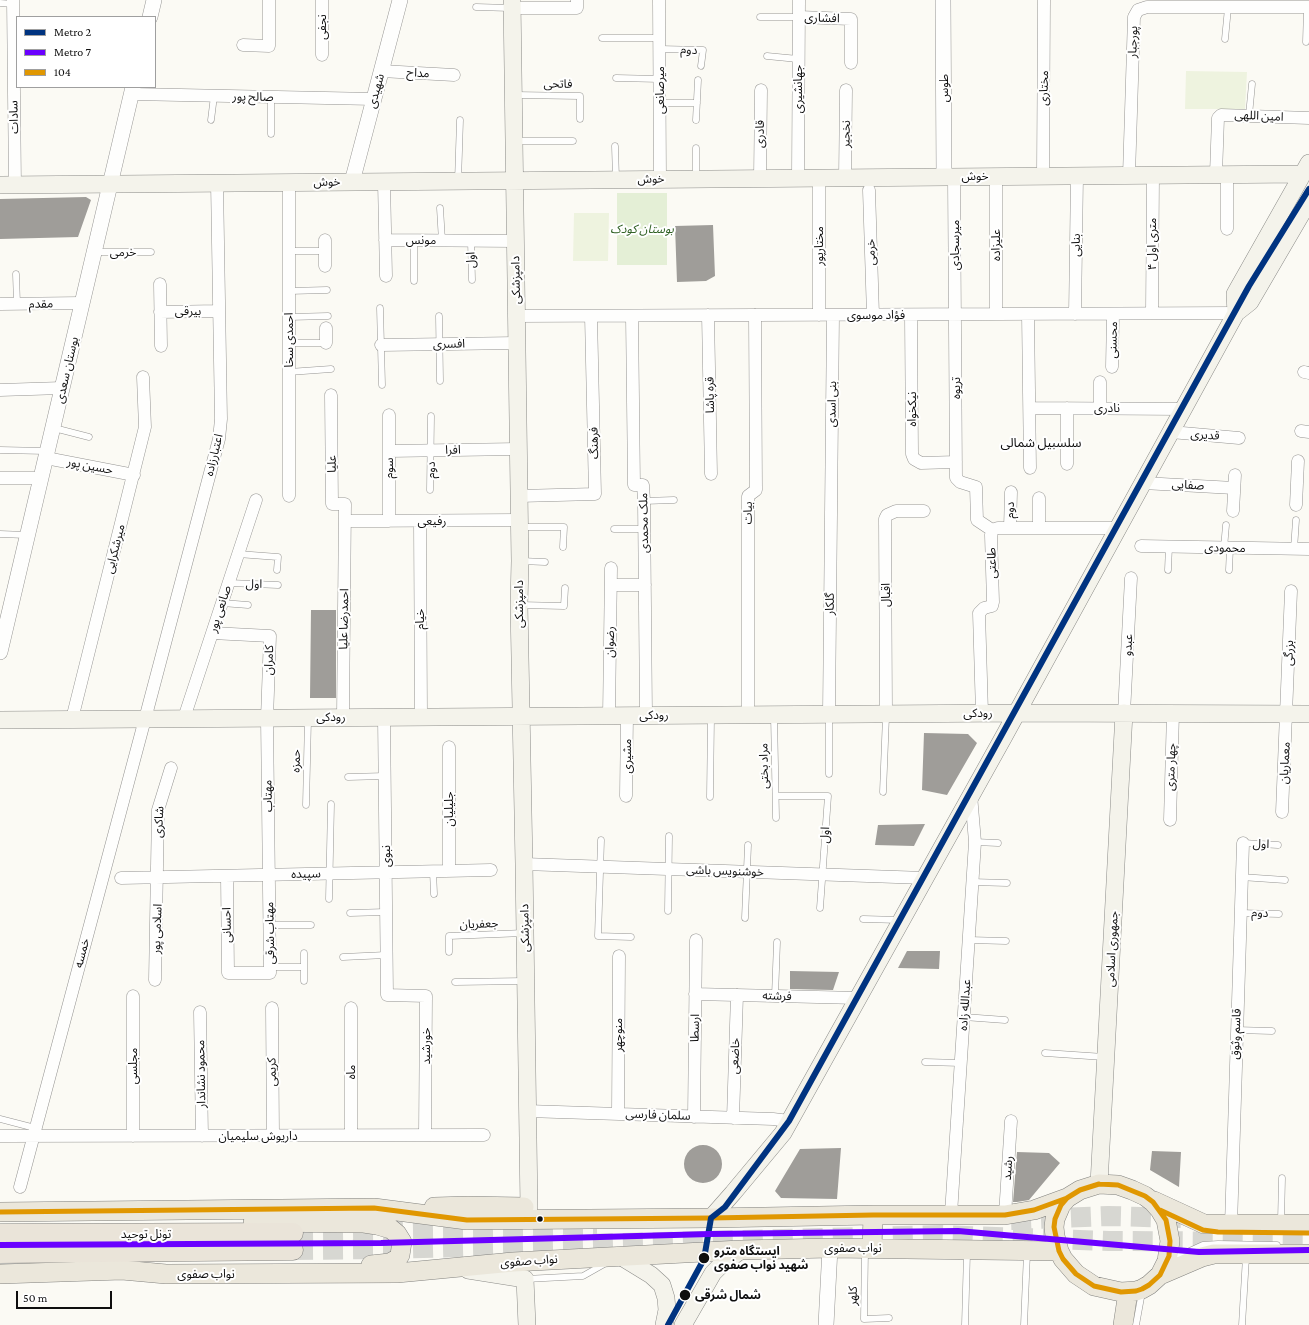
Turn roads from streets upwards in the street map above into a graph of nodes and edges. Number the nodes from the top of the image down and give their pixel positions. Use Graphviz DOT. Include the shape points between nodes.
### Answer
graph roads {
  1 [pos="154,0"];
  2 [pos="269,0"];
  3 [pos="322,0"];
  4 [pos="400,0"];
  5 [pos="577,0"];
  6 [pos="659,0"];
  7 [pos="799,0"];
  8 [pos="943,0"];
  9 [pos="1044,0"];
  10 [pos="13,2"];
  11 [pos="512,4"];
  12 [pos="1228,4"];
  13 [pos="1308,8"];
  14 [pos="150,16"];
  15 [pos="798,17"];
  16 [pos="243,45"];
  17 [pos="322,55"];
  18 [pos="851,63"];
  19 [pos="381,71"];
  20 [pos="454,75"];
  21 [pos="761,90"];
  22 [pos="846,90"];
  23 [pos="132,91"];
  24 [pos="374,100"];
  25 [pos="1309,118"];
  26 [pos="1306,168"];
  27 [pos="1222,174"];
  28 [pos="1128,175"];
  29 [pos="1153,175"];
  30 [pos="996,176"];
  31 [pos="1043,176"];
  32 [pos="1077,176"];
  33 [pos="949,177"];
  34 [pos="760,178"];
  35 [pos="798,178"];
  36 [pos="819,178"];
  37 [pos="845,178"];
  38 [pos="660,179"];
  39 [pos="514,181"];
  40 [pos="352,182"];
  41 [pos="384,182"];
  42 [pos="217,183"];
  43 [pos="289,183"];
  44 [pos="110,184"];
  45 [pos="8,185"];
  46 [pos="869,190"];
  47 [pos="1309,201"];
  48 [pos="1228,229"];
  49 [pos="385,240"];
  50 [pos="515,241"];
  51 [pos="325,246"];
  52 [pos="325,266"];
  53 [pos="386,276"];
  54 [pos="160,284"];
  55 [pos="82,303"];
  56 [pos="0,304"];
  57 [pos="219,311"];
  58 [pos="160,312"];
  59 [pos="1236,313"];
  60 [pos="955,314"];
  61 [pos="996,314"];
  62 [pos="1028,314"];
  63 [pos="1075,314"];
  64 [pos="1113,314"];
  65 [pos="1152,314"];
  66 [pos="708,315"];
  67 [pos="755,315"];
  68 [pos="819,315"];
  69 [pos="833,315"];
  70 [pos="872,315"];
  71 [pos="911,315"];
  72 [pos="516,316"];
  73 [pos="591,316"];
  74 [pos="632,316"];
  75 [pos="326,328"];
  76 [pos="326,343"];
  77 [pos="516,343"];
  78 [pos="381,345"];
  79 [pos="161,346"];
  80 [pos="1112,367"];
  81 [pos="143,377"];
  82 [pos="1100,382"];
  83 [pos="62,388"];
  84 [pos="0,390"];
  85 [pos="331,395"];
  86 [pos="1030,408"];
  87 [pos="1067,408"];
  88 [pos="1100,408"];
  89 [pos="1184,408"];
  90 [pos="390,415"];
  91 [pos="1170,432"];
  92 [pos="1239,438"];
  93 [pos="518,449"];
  94 [pos="389,451"];
  95 [pos="47,454"];
  96 [pos="1298,461"];
  97 [pos="956,462"];
  98 [pos="1067,464"];
  99 [pos="1030,468"];
  100 [pos="711,474"];
  101 [pos="1303,474"];
  102 [pos="134,475"];
  103 [pos="1235,475"];
  104 [pos="0,478"];
  105 [pos="41,478"];
  106 [pos="1143,483"];
  107 [pos="1234,488"];
  108 [pos="1011,492"];
  109 [pos="831,494"];
  110 [pos="289,496"];
  111 [pos="519,496"];
  112 [pos="1039,498"];
  113 [pos="256,500"];
  114 [pos="1296,505"];
  115 [pos="924,511"];
  116 [pos="1233,511"];
  117 [pos="345,521"];
  118 [pos="389,521"];
  119 [pos="420,521"];
  120 [pos="519,523"];
  121 [pos="1010,528"];
  122 [pos="1039,528"];
  123 [pos="1118,528"];
  124 [pos="992,530"];
  125 [pos="1141,546"];
  126 [pos="1309,549"];
  127 [pos="611,568"];
  128 [pos="1131,578"];
  129 [pos="611,585"];
  130 [pos="645,585"];
  131 [pos="1291,591"];
  132 [pos="212,633"];
  133 [pos="0,652"];
  134 [pos="982,713"];
  135 [pos="1016,713"];
  136 [pos="1124,713"];
  137 [pos="1173,713"];
  138 [pos="829,714"];
  139 [pos="886,714"];
  140 [pos="1287,714"];
  141 [pos="1309,714"];
  142 [pos="627,715"];
  143 [pos="646,715"];
  144 [pos="748,715"];
  145 [pos="522,716"];
  146 [pos="609,716"];
  147 [pos="343,717"];
  148 [pos="384,717"];
  149 [pos="421,717"];
  150 [pos="184,718"];
  151 [pos="267,718"];
  152 [pos="72,719"];
  153 [pos="145,719"];
  154 [pos="0,720"];
  155 [pos="449,747"];
  156 [pos="170,768"];
  157 [pos="971,795"];
  158 [pos="626,796"];
  159 [pos="1282,812"];
  160 [pos="1170,820"];
  161 [pos="1243,843"];
  162 [pos="524,864"];
  163 [pos="491,870"];
  164 [pos="449,871"];
  165 [pos="386,873"];
  166 [pos="269,875"];
  167 [pos="227,876"];
  168 [pos="158,877"];
  169 [pos="121,878"];
  170 [pos="925,878"];
  171 [pos="696,940"];
  172 [pos="619,956"];
  173 [pos="228,973"];
  174 [pos="155,980"];
  175 [pos="695,994"];
  176 [pos="387,995"];
  177 [pos="737,995"];
  178 [pos="133,996"];
  179 [pos="858,998"];
  180 [pos="272,1008"];
  181 [pos="351,1008"];
  182 [pos="200,1012"];
  183 [pos="527,1111"];
  184 [pos="618,1114"];
  185 [pos="694,1116"];
  186 [pos="733,1118"];
  187 [pos="789,1121"];
  188 [pos="1011,1121"];
  189 [pos="34,1132"];
  190 [pos="351,1135"];
  191 [pos="426,1135"];
  192 [pos="484,1135"];
  193 [pos="0,1136"];
  194 [pos="133,1136"];
  195 [pos="202,1136"];
  196 [pos="273,1136"];
  197 [pos="1099,1184"];
  198 [pos="20,1187"];
  199 [pos="1145,1196"];
  200 [pos="1067,1198"];
  201 [pos="529,1208"];
  202 [pos="161,1211"];
  203 [pos="0,1212"];
  204 [pos="407,1212"];
  205 [pos="952,1214"];
  206 [pos="874,1215"];
  207 [pos="1005,1215"];
  208 [pos="670,1218"];
  209 [pos="711,1218"];
  210 [pos="1309,1224"];
  211 [pos="1231,1225"];
  212 [pos="0,1234"];
  213 [pos="830,1248"];
  214 [pos="868,1248"];
  215 [pos="741,1250"];
  216 [pos="1059,1251"];
  217 [pos="0,1253"];
  218 [pos="1309,1254"];
  219 [pos="620,1256"];
  220 [pos="453,1268"];
  221 [pos="1164,1268"];
  222 [pos="122,1270"];
  223 [pos="1,1277"];
  224 [pos="1135,1290"];
  225 [pos="527,1325"];
  226 [pos="664,1325"];
  227 [pos="683,1325"];
  228 [pos="826,1325"];
  229 [pos="1123,1325"];
  1 -- 14 [label="street"];
  2 -- 16 [label="street" via="269,46"];
  3 -- 17 [label="street, نجفی"];
  4 -- 19 [label="street, شهیدی"];
  5 -- 11 [label="street" via="577,8"];
  6 -- 38 [label="street, میرصانعی"];
  7 -- 15 [label="street, جهانشیری"];
  8 -- 33 [label="street, طوس"];
  9 -- 31 [label="street, مختاری"];
  10 -- 45 [label="street, سادات"];
  11 -- 39 [label="main road, دامپزشکی"];
  12 -- 13 [label="street, پورجبار"];
  12 -- 28 [label="street, پورجبار" via="1147,7 1136,13"];
  15 -- 18 [label="street, افشاری" via="851,20"];
  15 -- 35 [label="street, جهانشیری"];
  19 -- 20 [label="street, مداح"];
  19 -- 24 [label="street, شهیدی"];
  21 -- 34 [label="street, قادری"];
  22 -- 37 [label="street, نخجیر"];
  23 -- 24 [label="street, صالح پور"];
  23 -- 44 [label="street, بوستان سعدی"];
  24 -- 40 [label="street, شهیدی"];
  25 -- 27 [label="street, امین اللهی" via="1222,114 1219,116"];
  26 -- 27 [label="main road, خوش"];
  26 -- 59 [label="main road" via="1235,294"];
  27 -- 29 [label="main road, خوش"];
  27 -- 48 [label="street"];
  28 -- 29 [label="main road, خوش"];
  28 -- 32 [label="main road, خوش"];
  29 -- 65 [label="street, ۴ متری اول"];
  30 -- 31 [label="main road, خوش"];
  30 -- 33 [label="main road, خوش"];
  30 -- 61 [label="street, علیزاده"];
  31 -- 32 [label="main road, خوش"];
  32 -- 63 [label="street, بنایی"];
  33 -- 37 [label="main road, خوش"];
  33 -- 60 [label="street, میرسجادی"];
  34 -- 35 [label="main road, خوش"];
  34 -- 38 [label="main road, خوش"];
  35 -- 36 [label="main road, خوش"];
  36 -- 37 [label="main road, خوش"];
  36 -- 68 [label="street, مختارپور"];
  38 -- 39 [label="main road, خوش"];
  39 -- 41 [label="main road, خوش"];
  39 -- 50 [label="main road, دامپزشکی"];
  40 -- 41 [label="main road, خوش"];
  40 -- 43 [label="main road, خوش"];
  41 -- 49 [label="street"];
  42 -- 43 [label="main road, خوش"];
  42 -- 44 [label="main road, خوش"];
  42 -- 57 [label="street, اعتبارزاده"];
  43 -- 110 [label="street, احمدی سخا"];
  44 -- 45 [label="main road, خوش"];
  44 -- 55 [label="street, بوستان سعدی"];
  46 -- 70 [label="street, خرمی"];
  47 -- 59 [label="main road" via="1250,302"];
  49 -- 50 [label="street, مونس"];
  49 -- 53 [label="street"];
  50 -- 72 [label="main road, دامپزشکی"];
  51 -- 52 [label="street"];
  54 -- 58 [label="street, بیرقی"];
  55 -- 56 [label="street, مقدم"];
  55 -- 83 [label="street, بوستان سعدی"];
  57 -- 58 [label="street, بیرقی"];
  57 -- 153 [label="street, اعتبارزاده" via="220,429"];
  58 -- 79 [label="street"];
  59 -- 65 [label="street, فؤاد موسوی"];
  59 -- 89 [label="main road"];
  60 -- 61 [label="street, فؤاد موسوی"];
  60 -- 71 [label="street, فؤاد موسوی"];
  60 -- 97 [label="street, تریوه"];
  61 -- 62 [label="street, فؤاد موسوی"];
  62 -- 63 [label="street, فؤاد موسوی"];
  62 -- 86 [label="street"];
  63 -- 64 [label="street, فؤاد موسوی"];
  64 -- 65 [label="street, فؤاد موسوی"];
  64 -- 80 [label="street, محسنی"];
  66 -- 67 [label="street, فؤاد موسوی"];
  66 -- 74 [label="street, فؤاد موسوی"];
  66 -- 100 [label="street, قره پاشا"];
  67 -- 68 [label="street, فؤاد موسوی"];
  67 -- 144 [label="street, بیات" via="756,490 748,496"];
  68 -- 69 [label="street, فؤاد موسوی"];
  69 -- 70 [label="street, فؤاد موسوی"];
  69 -- 109 [label="street, بنی اسدی"];
  70 -- 71 [label="street, فؤاد موسوی"];
  71 -- 97 [label="street, نیکخواه" via="912,454 914,459 921,463"];
  72 -- 73 [label="street, فؤاد موسوی"];
  72 -- 77 [label="main road, دامپزشکی"];
  73 -- 74 [label="street, فؤاد موسوی"];
  73 -- 111 [label="street, فرهنگ" via="595,494"];
  74 -- 130 [label="street, ملک محمدی" via="634,485 643,486"];
  75 -- 76 [label="street"];
  77 -- 78 [label="street, افسری"];
  77 -- 93 [label="main road, دامپزشکی"];
  81 -- 102 [label="street, میرشکرایی" via="145,427"];
  82 -- 88 [label="street"];
  83 -- 84 [label="street"];
  83 -- 95 [label="street, بوستان سعدی"];
  85 -- 117 [label="street, علیا" via="332,504 345,504"];
  86 -- 87 [label="street, نادری"];
  86 -- 99 [label="street"];
  87 -- 88 [label="street, نادری"];
  87 -- 98 [label="street"];
  88 -- 89 [label="street, نادری"];
  89 -- 91 [label="main road"];
  90 -- 94 [label="street, سوم"];
  91 -- 92 [label="street, قدیری"];
  91 -- 106 [label="main road"];
  93 -- 94 [label="street, افرا"];
  93 -- 111 [label="main road, دامپزشکی"];
  94 -- 118 [label="street, سوم"];
  95 -- 102 [label="street, حسین پور"];
  95 -- 105 [label="street, بوستان سعدی"];
  96 -- 101 [label="street"];
  97 -- 124 [label="street, تریوه" via="956,478 960,482 976,487 977,520"];
  101 -- 114 [label="street"];
  102 -- 152 [label="street, میرشکرایی"];
  103 -- 107 [label="street"];
  104 -- 105 [label="street"];
  105 -- 133 [label="street, بوستان سعدی"];
  106 -- 107 [label="street, صفایی"];
  106 -- 123 [label="main road"];
  107 -- 116 [label="street"];
  108 -- 121 [label="street, دوم"];
  109 -- 138 [label="street, گلکار"];
  111 -- 120 [label="main road, دامپزشکی"];
  112 -- 122 [label="street"];
  113 -- 132 [label="street, صانعی پور"];
  115 -- 139 [label="street, اقبال" via="896,511 887,515 886,519"];
  117 -- 118 [label="street, رفیعی"];
  117 -- 147 [label="street, احمدرضا علیا"];
  118 -- 119 [label="street, رفیعی"];
  119 -- 120 [label="street, رفیعی"];
  119 -- 149 [label="street, خیام"];
  120 -- 145 [label="main road, دامپزشکی"];
  121 -- 122 [label="street, طاعتی"];
  121 -- 124 [label="street, طاعتی"];
  122 -- 123 [label="street, طاعتی"];
  123 -- 135 [label="main road"];
  124 -- 134 [label="street, طاعتی" via="993,602 992,606 984,608 980,613"];
  125 -- 126 [label="street, محمودی"];
  127 -- 129 [label="street, رضوان"];
  128 -- 136 [label="street, عبدو"];
  129 -- 130 [label="street"];
  129 -- 146 [label="street, رضوان"];
  130 -- 143 [label="street, ملک محمدی"];
  131 -- 140 [label="street, بزرگی"];
  132 -- 150 [label="street, صانعی پور"];
  132 -- 151 [label="street, کامران" via="270,636"];
  134 -- 135 [label="main road, رودکی"];
  134 -- 139 [label="main road, رودکی"];
  135 -- 136 [label="main road, رودکی"];
  135 -- 157 [label="main road"];
  136 -- 137 [label="main road, رودکی"];
  136 -- 197 [label="main road, جمهوری اسلامی"];
  137 -- 140 [label="main road, رودکی"];
  137 -- 160 [label="street, چهار متری"];
  138 -- 139 [label="main road, رودکی"];
  138 -- 144 [label="main road, رودکی"];
  140 -- 141 [label="main road, رودکی"];
  140 -- 159 [label="street, معماریان"];
  142 -- 143 [label="main road, رودکی"];
  142 -- 146 [label="main road, رودکی"];
  142 -- 158 [label="street, مشیری"];
  143 -- 144 [label="main road, رودکی"];
  145 -- 146 [label="main road, رودکی"];
  145 -- 149 [label="main road, رودکی"];
  145 -- 162 [label="main road, دامپزشکی"];
  147 -- 148 [label="main road, رودکی"];
  147 -- 151 [label="main road, رودکی"];
  148 -- 149 [label="main road, رودکی"];
  148 -- 165 [label="street, نبوی"];
  150 -- 151 [label="main road, رودکی"];
  150 -- 153 [label="main road, رودکی"];
  151 -- 166 [label="street, مهتاب"];
  152 -- 153 [label="main road, رودکی"];
  152 -- 154 [label="main road, رودکی"];
  153 -- 189 [label="street, خمسه"];
  155 -- 164 [label="street, جلیلیان"];
  156 -- 168 [label="street, شاکری" via="158,810"];
  157 -- 170 [label="main road"];
  157 -- 205 [label="street, عبدالله زاده" via="975,842"];
  161 -- 211 [label="street, قاسم وثوق"];
  162 -- 170 [label="street, خوشنویس باشی"];
  162 -- 183 [label="main road, دامپزشکی"];
  163 -- 164 [label="street, سپیده"];
  164 -- 165 [label="street, سپیده"];
  165 -- 166 [label="street, سپیده"];
  165 -- 176 [label="street, نبوی"];
  166 -- 167 [label="street, سپیده"];
  166 -- 173 [label="street, مهتاب شرقی" via="270,973"];
  167 -- 168 [label="street, سپیده"];
  167 -- 173 [label="street, احسانی"];
  168 -- 169 [label="street, سپیده"];
  168 -- 174 [label="street, اسلامی پور"];
  170 -- 179 [label="main road"];
  171 -- 175 [label="street, ارسطا"];
  172 -- 184 [label="street, منوچهر"];
  175 -- 177 [label="street, فرشته"];
  175 -- 185 [label="street, ارسطا"];
  176 -- 191 [label="street, خورشید" via="426,996"];
  177 -- 179 [label="street, فرشته"];
  177 -- 186 [label="street, خاضعی"];
  178 -- 194 [label="street, مجلسی"];
  179 -- 187 [label="main road"];
  180 -- 196 [label="street, کریمی"];
  181 -- 190 [label="street, ماه"];
  182 -- 195 [label="street, محمود نشاندار"];
  183 -- 184 [label="street, سلمان فارسی"];
  183 -- 201 [label="main road, دامپزشکی"];
  184 -- 185 [label="street, سلمان فارسی"];
  185 -- 186 [label="street, سلمان فارسی"];
  186 -- 187 [label="street, سلمان فارسی"];
  187 -- 209 [label="main road" via="783,1133"];
  188 -- 207 [label="street, رشید"];
  189 -- 193 [label="street, داریوش سلیمیان"];
  189 -- 194 [label="street, داریوش سلیمیان"];
  189 -- 198 [label="street, خمسه"];
  190 -- 191 [label="street, داریوش سلیمیان"];
  190 -- 196 [label="street, داریوش سلیمیان"];
  191 -- 192 [label="street, داریوش سلیمیان"];
  194 -- 195 [label="street, داریوش سلیمیان"];
  195 -- 196 [label="street, داریوش سلیمیان"];
  197 -- 199 [label="main road" via="1118,1185"];
  197 -- 200 [label="main road" via="1080,1190"];
  199 -- 211 [label="main road" via="1204,1224"];
  199 -- 221 [label="main road" via="1160,1210 1169,1231 1170,1249"];
  200 -- 207 [label="main road" via="1034,1210"];
  200 -- 216 [label="main road" via="1055,1219 1054,1236"];
  201 -- 204 [label="main road" via="435,1206"];
  201 -- 208 [label="main road" via="637,1210"];
  202 -- 203 [label="main road"];
  202 -- 204 [label="main road" via="374,1208"];
  202 -- 222 [label="main road" via="204,1221 364,1223 391,1229 397,1234 402,1246 397,1258 386,1264 202,1263"];
  204 -- 208 [label="main road" via="467,1220"];
  205 -- 206 [label="main road"];
  205 -- 207 [label="main road"];
  206 -- 209 [label="main road"];
  206 -- 214 [label="main road"];
  208 -- 209 [label="main road"];
  210 -- 211 [label="main road"];
  212 -- 217 [label="highway, تونل توحید" via="293,1242"];
  213 -- 214 [label="main road, نواب صفوی"];
  213 -- 215 [label="main road, نواب صفوی"];
  213 -- 228 [label="street"];
  214 -- 216 [label="main road, نواب صفوی"];
  215 -- 219 [label="main road, نواب صفوی"];
  215 -- 227 [label="main road" via="713,1273"];
  216 -- 224 [label="main road" via="1068,1266 1094,1286"];
  218 -- 221 [label="main road" via="1214,1254"];
  219 -- 220 [label="main road, نواب صفوی"];
  219 -- 226 [label="main road" via="662,1285 667,1310"];
  220 -- 222 [label="main road, نواب صفوی" via="397,1273 166,1274"];
  220 -- 225 [label="main road" via="525,1279"];
  221 -- 224 [label="main road" via="1149,1286"];
  222 -- 223 [label="main road, نواب صفوی"];
  224 -- 229 [label="main road"];
}
